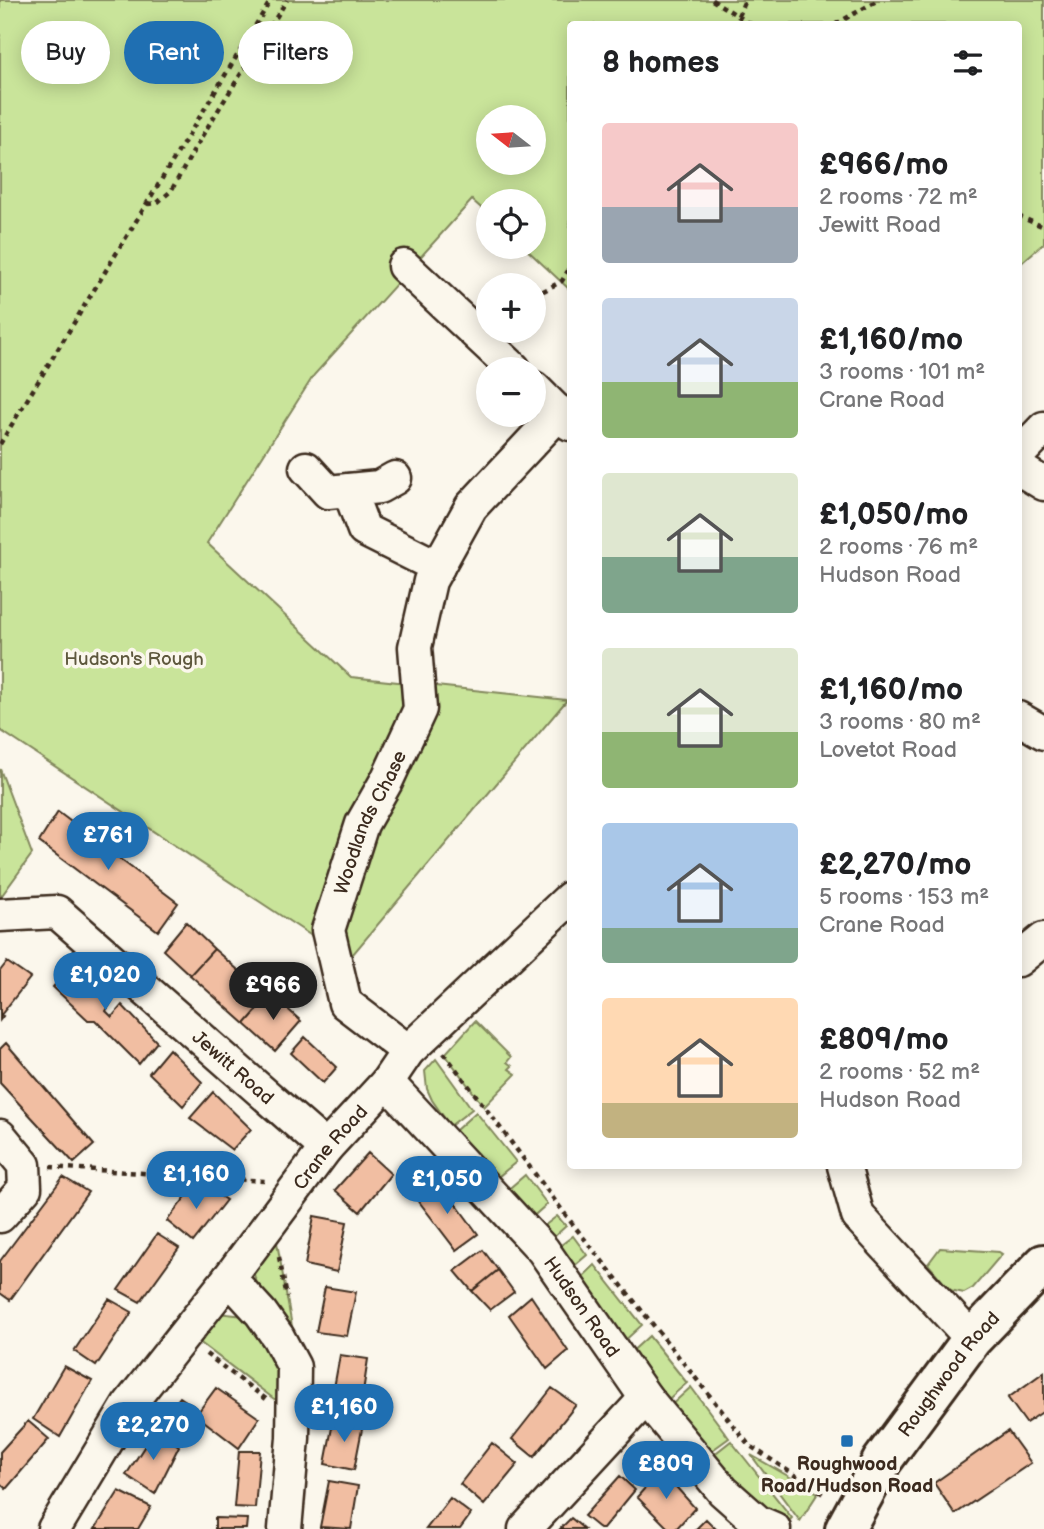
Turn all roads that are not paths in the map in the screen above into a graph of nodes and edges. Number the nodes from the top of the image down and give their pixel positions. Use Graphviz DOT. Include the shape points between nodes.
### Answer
graph roads {
  1 [pos="404,266"];
  2 [pos="476,323"];
  3 [pos="546,399"];
  4 [pos="565,418"];
  5 [pos="1044,428"];
  6 [pos="1022,451"];
  7 [pos="306,468"];
  8 [pos="1022,470"];
  9 [pos="395,478"];
  10 [pos="1044,484"];
  11 [pos="349,490"];
  12 [pos="438,567"];
  13 [pos="1022,720"];
  14 [pos="1044,733"];
  15 [pos="567,901"];
  16 [pos="0,915"];
  17 [pos="1044,939"];
  18 [pos="1022,957"];
  19 [pos="419,1042"];
  20 [pos="387,1082"];
  21 [pos="0,1136"];
  22 [pos="326,1148"];
  23 [pos="845,1169"];
  24 [pos="0,1216"];
  25 [pos="1044,1264"];
  26 [pos="229,1278"];
  27 [pos="972,1339"];
  28 [pos="646,1398"];
  29 [pos="849,1521"];
  30 [pos="54,1529"];
  31 [pos="285,1529"];
  32 [pos="525,1529"];
  33 [pos="774,1529"];
  1 -- 2 [label="street"];
  3 -- 4 [label="street, Woodlands Chase"];
  4 -- 12 [label="street, Woodlands Chase" via="471,507"];
  5 -- 6 [label="street"];
  7 -- 11 [label="street" via="328,492"];
  8 -- 10 [label="street"];
  9 -- 11 [label="street" via="379,487"];
  11 -- 12 [label="street" via="364,530"];
  12 -- 19 [label="street, Woodlands Chase" via="430,582 415,647 419,709 362,824 328,930 345,1003"];
  13 -- 14 [label="street"];
  15 -- 19 [label="street, Crane Road"];
  16 -- 22 [label="street, Jewitt Road" via="57,912"];
  17 -- 18 [label="street"];
  19 -- 20 [label="street, Crane Road"];
  20 -- 22 [label="street, Crane Road"];
  20 -- 28 [label="street, Hudson Road" via="543,1250"];
  21 -- 24 [label="street" via="24,1165 25,1188"];
  22 -- 26 [label="street, Crane Road"];
  23 -- 27 [label="street" via="858,1216"];
  25 -- 27 [label="street, Roughwood Road"];
  26 -- 30 [label="street, Crane Road" via="128,1406"];
  26 -- 31 [label="street" via="261,1313 294,1367"];
  27 -- 29 [label="street, Roughwood Road" via="882,1461"];
  28 -- 32 [label="street"];
  28 -- 33 [label="street, Hudson Road" via="723,1491 758,1522"];
}
